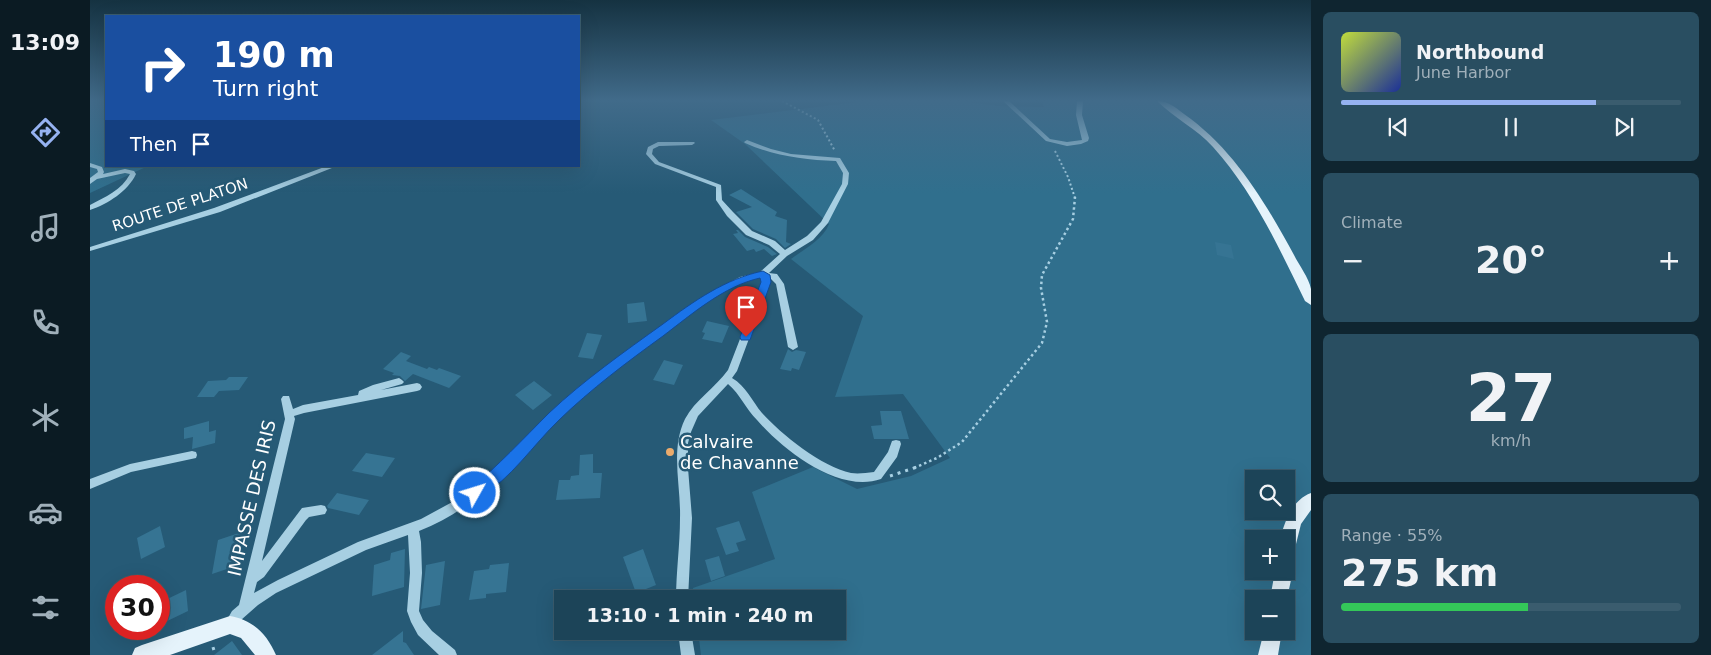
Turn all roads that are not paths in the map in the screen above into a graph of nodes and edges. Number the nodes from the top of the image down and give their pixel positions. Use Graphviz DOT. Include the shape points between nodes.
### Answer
graph roads {
  1 [pos="1039,132"];
  2 [pos="1084,132"];
  3 [pos="1199,132"];
  4 [pos="746,142"];
  5 [pos="692,143"];
  6 [pos="838,159"];
  7 [pos="90,165"];
  8 [pos="331,167"];
  9 [pos="98,177"];
  10 [pos="90,182"];
  11 [pos="90,208"];
  12 [pos="90,249"];
  13 [pos="784,254"];
  14 [pos="763,274"];
  15 [pos="1311,301"];
  16 [pos="793,347"];
  17 [pos="727,379"];
  18 [pos="399,382"];
  19 [pos="417,387"];
  20 [pos="286,399"];
  21 [pos="350,400"];
  22 [pos="289,414"];
  23 [pos="896,444"];
  24 [pos="192,455"];
  25 [pos="877,476"];
  26 [pos="90,484"];
  27 [pos="1311,500"];
  28 [pos="322,510"];
  29 [pos="412,528"];
  30 [pos="1291,530"];
  31 [pos="252,578"];
  32 [pos="682,590"];
  33 [pos="245,605"];
  34 [pos="230,625"];
  35 [pos="686,640"];
  36 [pos="1271,640"];
  37 [pos="145,654"];
  38 [pos="266,655"];
  39 [pos="450,655"];
  40 [pos="688,655"];
  41 [pos="1268,655"];
  1 -- 2 [label="street" via="1055,143 1074,144 1085,141"];
  3 -- 15 [label="main road" via="1217,146 1260,205"];
  4 -- 6 [label="street" via="793,156"];
  5 -- 13 [label="street" via="658,144 650,148 649,154 657,163 719,186 720,200 730,214 749,233 772,243"];
  6 -- 13 [label="street" via="846,174 846,184 835,204 810,238"];
  7 -- 9 [label="street" via="100,168"];
  8 -- 12 [label="street, ROUTE DE PLATON" via="217,210"];
  9 -- 10 [label="street"];
  9 -- 11 [label="street" via="125,171 133,174 121,189"];
  13 -- 14 [label="street"];
  14 -- 16 [label="street" via="774,276 780,284"];
  14 -- 17 [label="street" via="766,282"];
  14 -- 29 [label="street" via="746,278 681,316 555,416 475,493 451,510"];
  17 -- 25 [label="street" via="734,383 763,420 822,466 850,477"];
  17 -- 32 [label="street" via="690,419 683,438 686,517"];
  18 -- 21 [label="street"];
  19 -- 21 [label="street"];
  20 -- 22 [label="street, IMPASSE DES IRIS"];
  21 -- 22 [label="street"];
  22 -- 31 [label="street, IMPASSE DES IRIS"];
  23 -- 25 [label="street" via="893,454"];
  24 -- 26 [label="street" via="130,468"];
  27 -- 30 [label="main road" via="1302,506"];
  28 -- 31 [label="street" via="306,512 260,574"];
  29 -- 33 [label="street" via="382,537"];
  29 -- 39 [label="street" via="415,542 413,611 426,633"];
  31 -- 33 [label="street, IMPASSE DES IRIS"];
  33 -- 34 [label="street"];
  34 -- 37 [label="main road"];
  34 -- 38 [label="main road" via="250,631"];
  35 -- 40 [label="street"];
  36 -- 41 [label="main road"];
}
